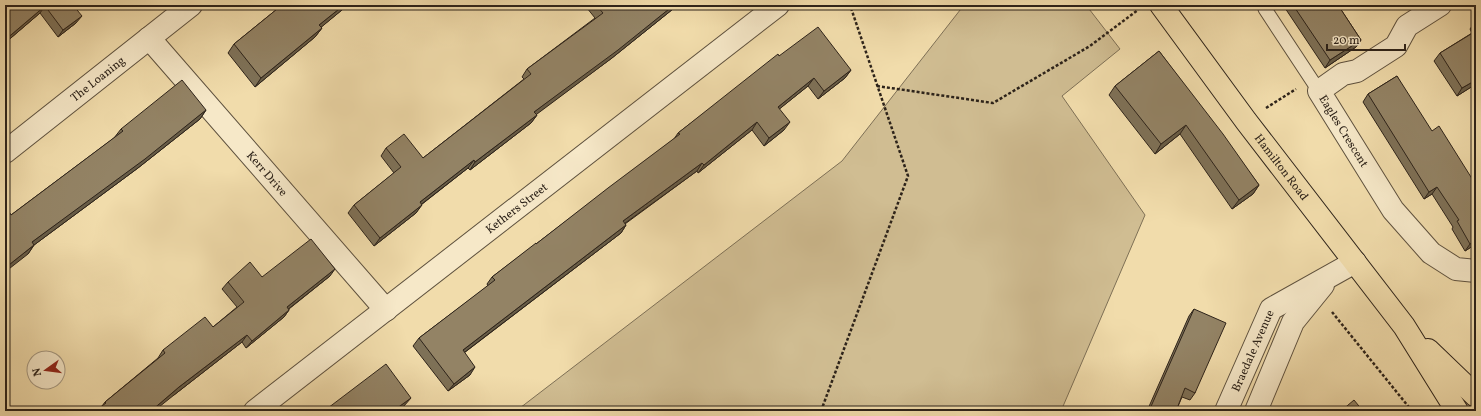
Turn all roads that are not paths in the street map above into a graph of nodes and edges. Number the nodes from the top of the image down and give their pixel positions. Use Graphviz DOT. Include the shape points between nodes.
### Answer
graph roads {
  1 [pos="191,5"];
  2 [pos="778,5"];
  3 [pos="1161,5"];
  4 [pos="1440,5"];
  5 [pos="1265,9"];
  6 [pos="149,38"];
  7 [pos="1318,91"];
  8 [pos="5,152"];
  9 [pos="1355,262"];
  10 [pos="1476,271"];
  11 [pos="1324,284"];
  12 [pos="386,310"];
  13 [pos="1404,326"];
  14 [pos="1476,396"];
  15 [pos="256,411"];
  16 [pos="1226,411"];
  17 [pos="1256,411"];
  18 [pos="1457,411"];
  1 -- 6 [label="street, The Loaning"];
  2 -- 12 [label="street, Kethers Street"];
  3 -- 9 [label="main road, Hamilton Road" via="1246,121"];
  4 -- 7 [label="street, Eagles Crescent" via="1407,26 1396,46 1357,72 1343,74"];
  5 -- 7 [label="lane"];
  6 -- 8 [label="street, The Loaning"];
  6 -- 12 [label="street, Kerr Drive"];
  7 -- 10 [label="street, Eagles Crescent" via="1393,210 1431,253 1456,269"];
  9 -- 11 [label="street, Braedale Avenue"];
  9 -- 13 [label="main road, Hamilton Road"];
  11 -- 16 [label="street, Braedale Avenue" via="1271,309"];
  11 -- 17 [label="street, Braedale Avenue" via="1293,322"];
  12 -- 15 [label="street, Kethers Street"];
  13 -- 14 [label="main road, Hamilton Road"];
  13 -- 18 [label="main road, Hamilton Road"];
}
